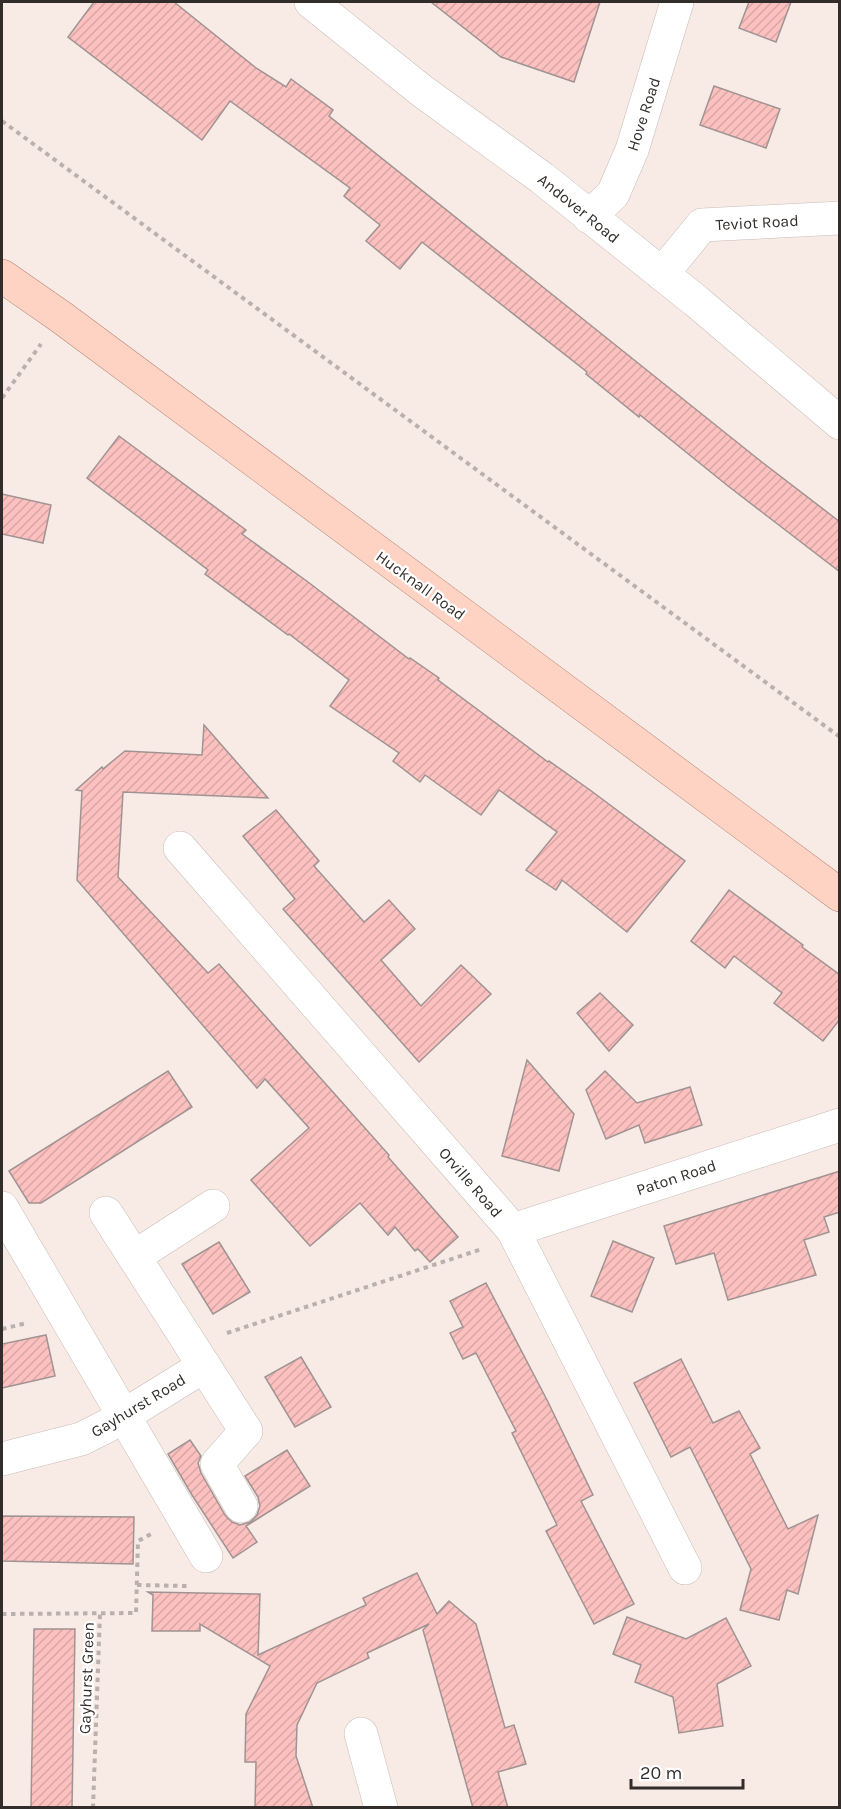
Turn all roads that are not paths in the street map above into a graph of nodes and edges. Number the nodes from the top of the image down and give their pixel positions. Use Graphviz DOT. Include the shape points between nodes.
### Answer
graph roads {
  1 [pos="311,2"];
  2 [pos="677,2"];
  3 [pos="589,217"];
  4 [pos="840,218"];
  5 [pos="662,274"];
  6 [pos="2,276"];
  7 [pos="840,423"];
  8 [pos="180,848"];
  9 [pos="840,895"];
  10 [pos="840,1125"];
  11 [pos="213,1206"];
  12 [pos="2,1208"];
  13 [pos="106,1213"];
  14 [pos="513,1230"];
  15 [pos="134,1257"];
  16 [pos="197,1355"];
  17 [pos="124,1416"];
  18 [pos="2,1459"];
  19 [pos="242,1506"];
  20 [pos="206,1556"];
  21 [pos="685,1568"];
  22 [pos="361,1734"];
  23 [pos="381,1808"];
  1 -- 3 [label="street, Andover Road"];
  2 -- 3 [label="street, Hove Road" via="632,150 612,194"];
  3 -- 5 [label="street, Andover Road"];
  4 -- 5 [label="street, Teviot Road" via="702,225"];
  5 -- 7 [label="street, Andover Road"];
  6 -- 9 [label="main road, Hucknall Road"];
  8 -- 14 [label="street, Orville Road"];
  10 -- 14 [label="street, Paton Road"];
  11 -- 15 [label="street"];
  12 -- 17 [label="street"];
  13 -- 15 [label="street, Gayhurst Road"];
  14 -- 21 [label="street, Orville Road"];
  15 -- 16 [label="street, Gayhurst Road"];
  16 -- 17 [label="street, Gayhurst Road"];
  16 -- 19 [label="street, Gayhurst Road" via="246,1431 217,1464"];
  17 -- 18 [label="street, Gayhurst Road" via="81,1439"];
  17 -- 20 [label="street"];
  22 -- 23 [label="street"];
}
